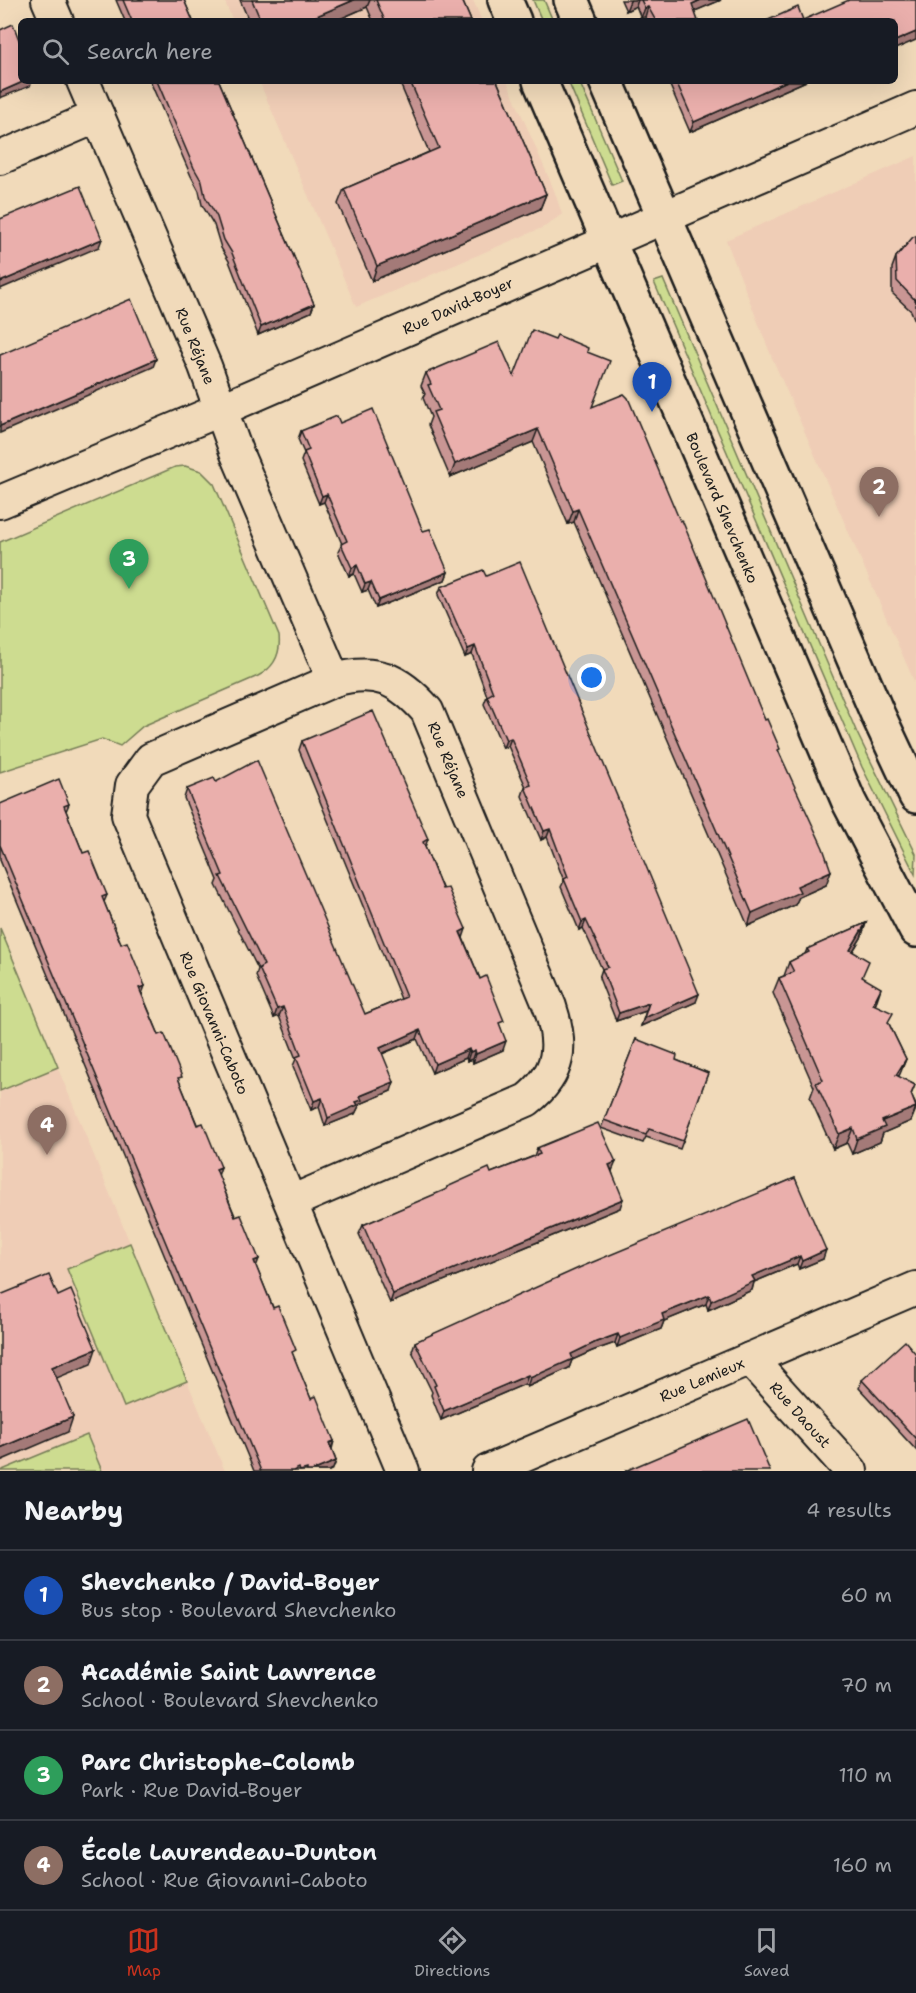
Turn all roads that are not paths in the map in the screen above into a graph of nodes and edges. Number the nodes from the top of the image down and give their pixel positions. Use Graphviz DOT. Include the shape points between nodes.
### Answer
graph roads {
  1 [pos="48,0"];
  2 [pos="505,0"];
  3 [pos="571,0"];
  4 [pos="56,18"];
  5 [pos="513,18"];
  6 [pos="579,18"];
  7 [pos="84,84"];
  8 [pos="541,84"];
  9 [pos="607,84"];
  10 [pos="916,108"];
  11 [pos="98,116"];
  12 [pos="0,158"];
  13 [pos="664,217"];
  14 [pos="608,241"];
  15 [pos="220,410"];
  16 [pos="0,502"];
  17 [pos="334,680"];
  18 [pos="916,796"];
  19 [pos="916,930"];
  20 [pos="291,1203"];
  21 [pos="916,1288"];
  22 [pos="750,1359"];
  23 [pos="403,1471"];
  24 [pos="488,1471"];
  25 [pos="851,1471"];
  1 -- 4 [label="street"];
  2 -- 5 [label="street"];
  3 -- 6 [label="street"];
  7 -- 11 [label="street, Rue Réjane"];
  8 -- 14 [label="street, Boulevard Shevchenko"];
  9 -- 13 [label="street"];
  10 -- 13 [label="street, Rue David-Boyer"];
  11 -- 12 [label="street"];
  11 -- 15 [label="street, Rue Réjane"];
  13 -- 14 [label="street, Rue David-Boyer"];
  13 -- 18 [label="street"];
  14 -- 15 [label="street, Rue David-Boyer"];
  14 -- 19 [label="street, Boulevard Shevchenko" via="849,802"];
  15 -- 16 [label="street, Rue David-Boyer"];
  15 -- 17 [label="street, Rue Réjane"];
  17 -- 20 [label="street, Rue Giovanni-Caboto" via="151,759 132,785 128,802 133,833"];
  17 -- 20 [label="street, Rue Réjane" via="353,675 377,676 396,683 427,711 550,1007 556,1026 557,1052 550,1077 527,1100"];
  20 -- 23 [label="street, Rue Giovanni-Caboto"];
  21 -- 22 [label="street, Rue Lemieux"];
  22 -- 24 [label="street, Rue Lemieux"];
  22 -- 25 [label="street, Rue Daoust"];
}
